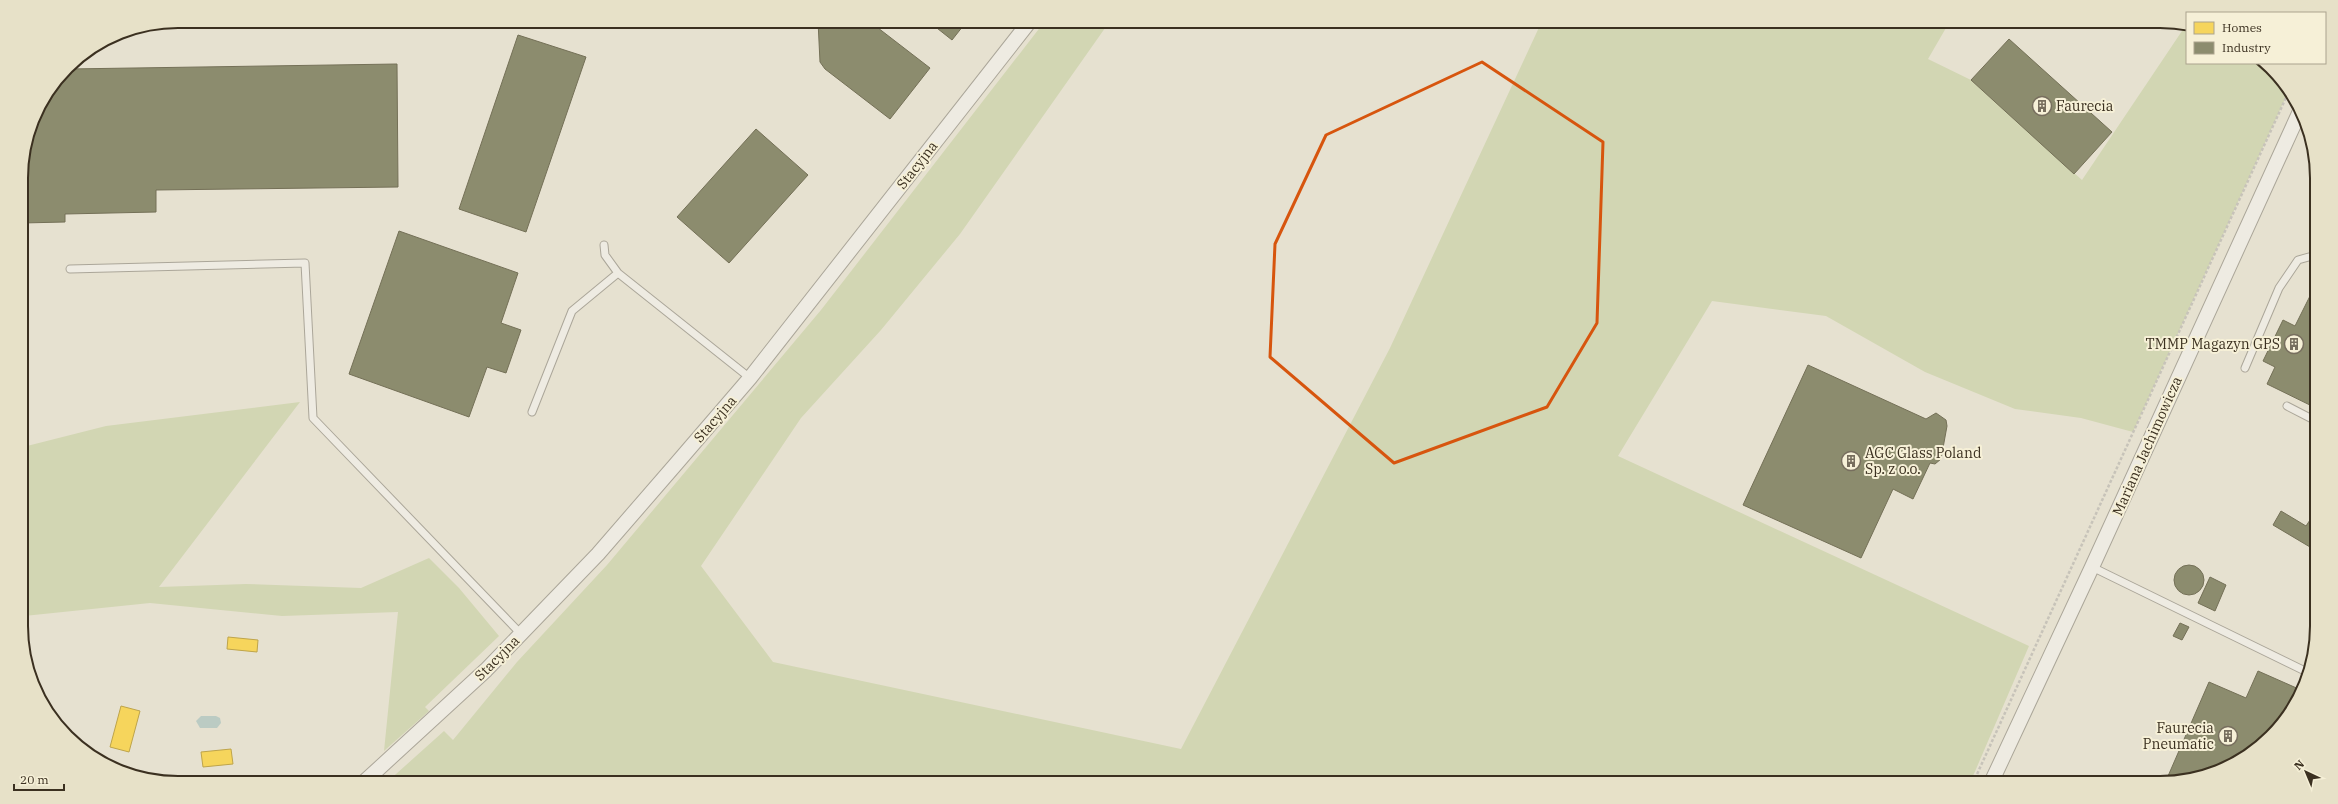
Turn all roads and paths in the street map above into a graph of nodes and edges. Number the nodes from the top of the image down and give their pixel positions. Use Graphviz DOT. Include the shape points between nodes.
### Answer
graph roads {
  1 [pos="1025,28"];
  2 [pos="2286,97"];
  3 [pos="2297,116"];
  4 [pos="604,246"];
  5 [pos="2310,257"];
  6 [pos="70,269"];
  7 [pos="618,273"];
  8 [pos="2245,368"];
  9 [pos="750,378"];
  10 [pos="2287,406"];
  11 [pos="532,412"];
  12 [pos="2310,418"];
  13 [pos="2092,567"];
  14 [pos="521,634"];
  15 [pos="2303,670"];
  16 [pos="371,776"];
  17 [pos="1976,776"];
  18 [pos="1998,776"];
  1 -- 9 [label="street, Stacyjna"];
  2 -- 17 [label="path"];
  3 -- 13 [label="street, Mariana Jachimowicza"];
  4 -- 7 [label="lane" via="605,255"];
  5 -- 8 [label="lane" via="2298,260 2279,288"];
  6 -- 14 [label="lane" via="306,263 313,418"];
  7 -- 9 [label="lane"];
  7 -- 11 [label="lane" via="572,311"];
  9 -- 14 [label="street, Stacyjna" via="598,554"];
  10 -- 12 [label="lane"];
  13 -- 15 [label="lane"];
  13 -- 18 [label="street, Mariana Jachimowicza"];
  14 -- 16 [label="street, Stacyjna" via="486,670"];
}
